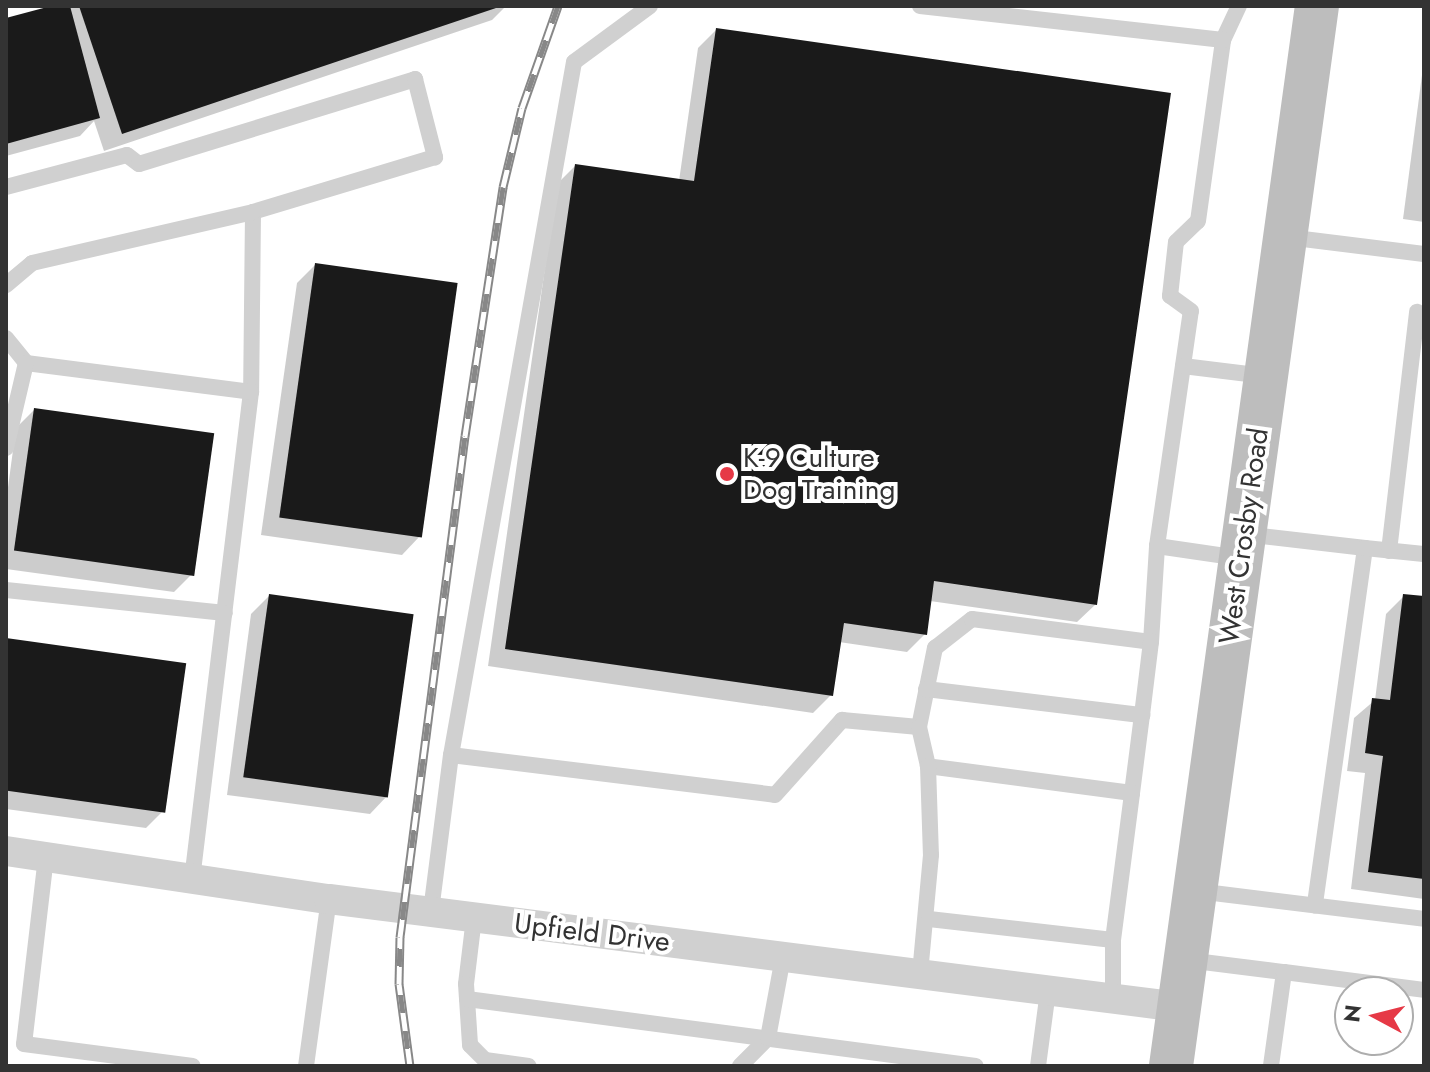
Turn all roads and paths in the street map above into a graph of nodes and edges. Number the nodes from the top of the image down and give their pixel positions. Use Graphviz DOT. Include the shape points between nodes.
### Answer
graph roads {
  1 [pos="650,6"];
  2 [pos="920,6"];
  3 [pos="1239,6"];
  4 [pos="1312,6"];
  5 [pos="1223,40"];
  6 [pos="6,187"];
  7 [pos="253,212"];
  8 [pos="1285,236"];
  9 [pos="1424,254"];
  10 [pos="6,285"];
  11 [pos="1417,312"];
  12 [pos="6,338"];
  13 [pos="26,363"];
  14 [pos="1183,366"];
  15 [pos="1266,377"];
  16 [pos="251,392"];
  17 [pos="6,448"];
  18 [pos="1157,546"];
  19 [pos="1243,546"];
  20 [pos="1365,548"];
  21 [pos="1389,551"];
  22 [pos="1424,554"];
  23 [pos="6,590"];
  24 [pos="225,613"];
  25 [pos="1151,642"];
  26 [pos="926,689"];
  27 [pos="1142,715"];
  28 [pos="919,727"];
  29 [pos="451,755"];
  30 [pos="928,766"];
  31 [pos="1132,793"];
  32 [pos="6,851"];
  33 [pos="46,857"];
  34 [pos="192,878"];
  35 [pos="1195,891"];
  36 [pos="329,899"];
  37 [pos="1315,906"];
  38 [pos="431,911"];
  39 [pos="474,918"];
  40 [pos="929,919"];
  41 [pos="1424,919"];
  42 [pos="1113,940"];
  43 [pos="783,957"];
  44 [pos="1186,960"];
  45 [pos="1284,972"];
  46 [pos="920,974"];
  47 [pos="1424,990"];
  48 [pos="1048,991"];
  49 [pos="467,999"];
  50 [pos="1113,999"];
  51 [pos="1179,1007"];
  52 [pos="768,1038"];
  53 [pos="193,1066"];
  54 [pos="306,1066"];
  55 [pos="529,1066"];
  56 [pos="740,1066"];
  57 [pos="976,1066"];
  58 [pos="1038,1066"];
  59 [pos="1171,1066"];
  60 [pos="1271,1066"];
  1 -- 29 [label="lane" via="574,62"];
  2 -- 5 [label="lane"];
  3 -- 5 [label="lane"];
  4 -- 8 [label="street, West Crosby Road"];
  5 -- 14 [label="lane" via="1198,221 1176,242 1170,296 1191,311"];
  6 -- 7 [label="lane" via="127,155 139,164 415,79 435,157"];
  7 -- 10 [label="lane" via="32,263"];
  7 -- 16 [label="lane"];
  8 -- 9 [label="lane"];
  8 -- 15 [label="street, West Crosby Road"];
  11 -- 21 [label="lane"];
  12 -- 13 [label="lane"];
  13 -- 16 [label="lane"];
  13 -- 17 [label="lane"];
  14 -- 15 [label="lane"];
  14 -- 18 [label="lane"];
  15 -- 19 [label="street, West Crosby Road"];
  16 -- 24 [label="lane"];
  18 -- 19 [label="lane"];
  18 -- 25 [label="lane"];
  19 -- 20 [label="lane"];
  19 -- 35 [label="street, West Crosby Road"];
  20 -- 21 [label="lane"];
  20 -- 37 [label="lane"];
  21 -- 22 [label="lane"];
  23 -- 24 [label="lane"];
  24 -- 34 [label="lane"];
  25 -- 26 [label="lane" via="972,619 935,648"];
  25 -- 27 [label="lane"];
  26 -- 27 [label="lane"];
  26 -- 28 [label="lane"];
  27 -- 31 [label="lane"];
  28 -- 29 [label="lane" via="842,720 775,795"];
  28 -- 30 [label="lane"];
  29 -- 38 [label="lane"];
  30 -- 31 [label="lane"];
  30 -- 40 [label="lane"];
  31 -- 42 [label="lane"];
  32 -- 33 [label="street, Upfield Drive"];
  33 -- 34 [label="street, Upfield Drive"];
  33 -- 53 [label="lane" via="24,1044"];
  34 -- 36 [label="street, Upfield Drive"];
  35 -- 37 [label="lane"];
  35 -- 44 [label="street, West Crosby Road"];
  36 -- 38 [label="street, Upfield Drive"];
  36 -- 54 [label="lane"];
  37 -- 41 [label="lane"];
  38 -- 39 [label="street, Upfield Drive"];
  39 -- 43 [label="street, Upfield Drive"];
  39 -- 49 [label="lane"];
  40 -- 42 [label="lane"];
  40 -- 46 [label="lane"];
  42 -- 50 [label="lane"];
  43 -- 46 [label="street, Upfield Drive"];
  43 -- 52 [label="lane"];
  44 -- 45 [label="lane"];
  44 -- 51 [label="street, West Crosby Road"];
  45 -- 47 [label="lane"];
  45 -- 60 [label="lane"];
  46 -- 48 [label="street, Upfield Drive"];
  48 -- 50 [label="street, Upfield Drive"];
  48 -- 58 [label="lane"];
  49 -- 52 [label="lane"];
  49 -- 55 [label="lane" via="470,1045 485,1060"];
  50 -- 51 [label="street, Upfield Drive"];
  51 -- 59 [label="street, West Crosby Road"];
  52 -- 56 [label="lane"];
  52 -- 57 [label="lane"];
}
